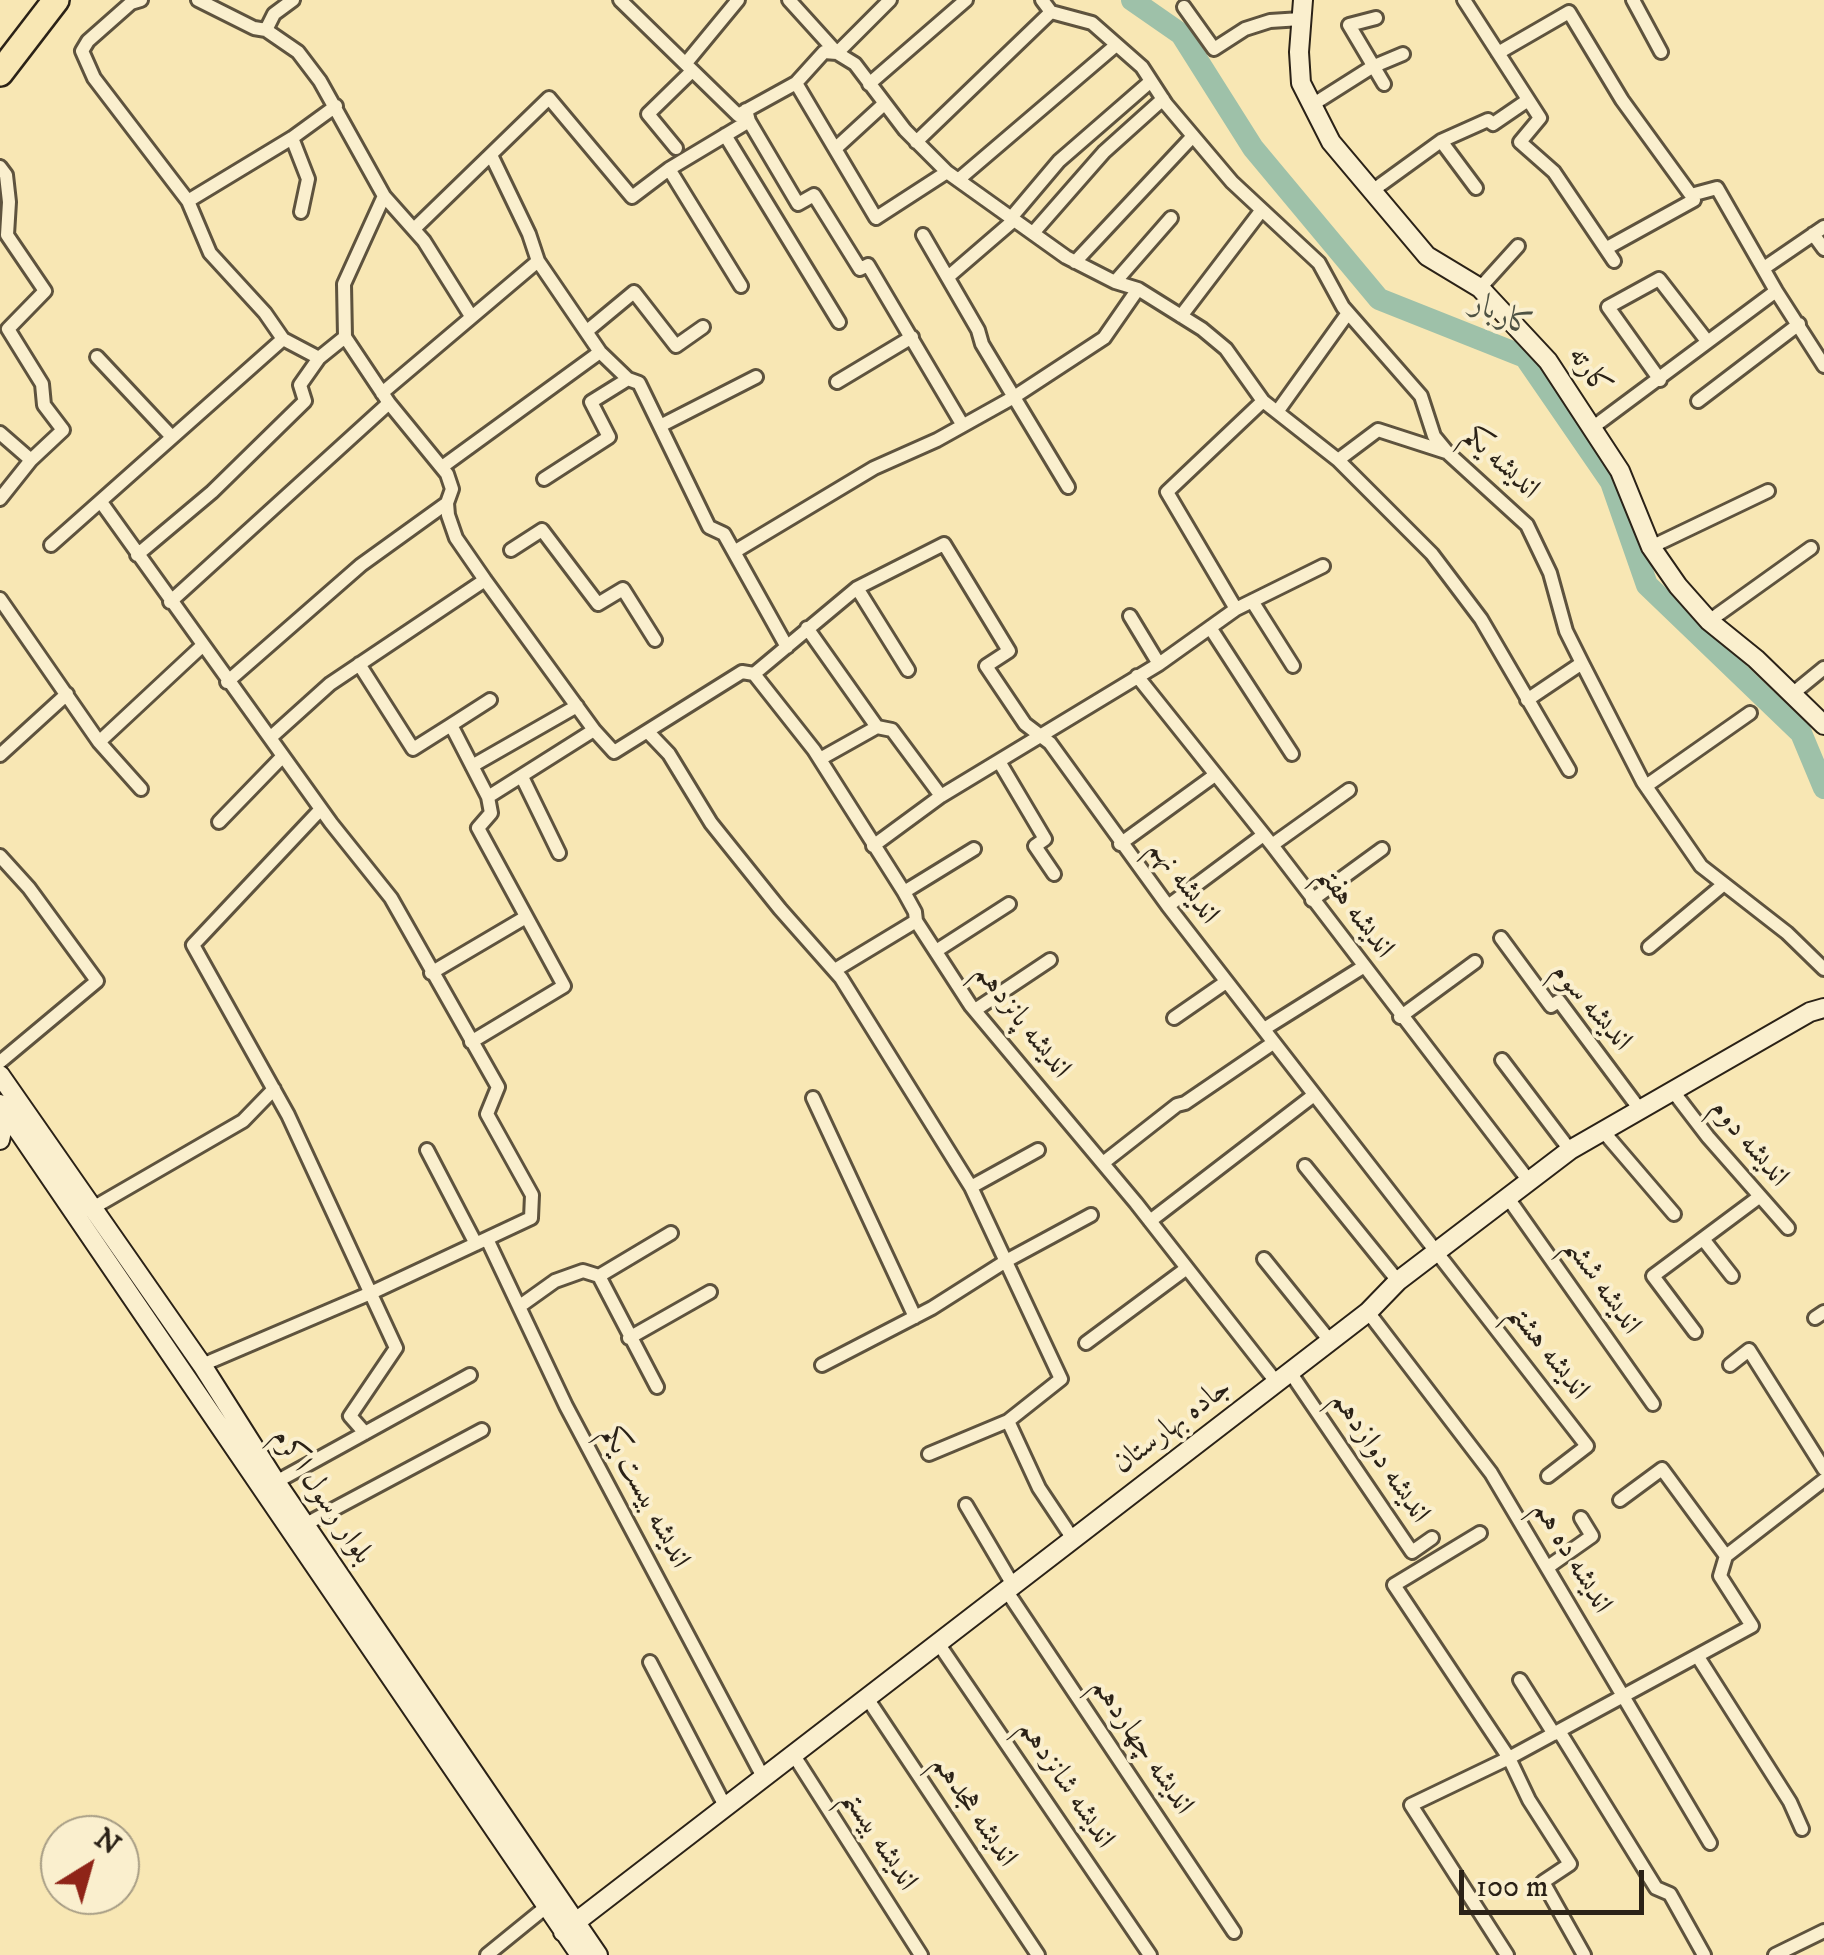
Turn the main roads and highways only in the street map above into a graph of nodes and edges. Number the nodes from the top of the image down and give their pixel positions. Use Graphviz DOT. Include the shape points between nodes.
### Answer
graph roads {
  1 [pos="56,0"];
  2 [pos="0,73"];
  1 -- 2 [label="highway"];
}
